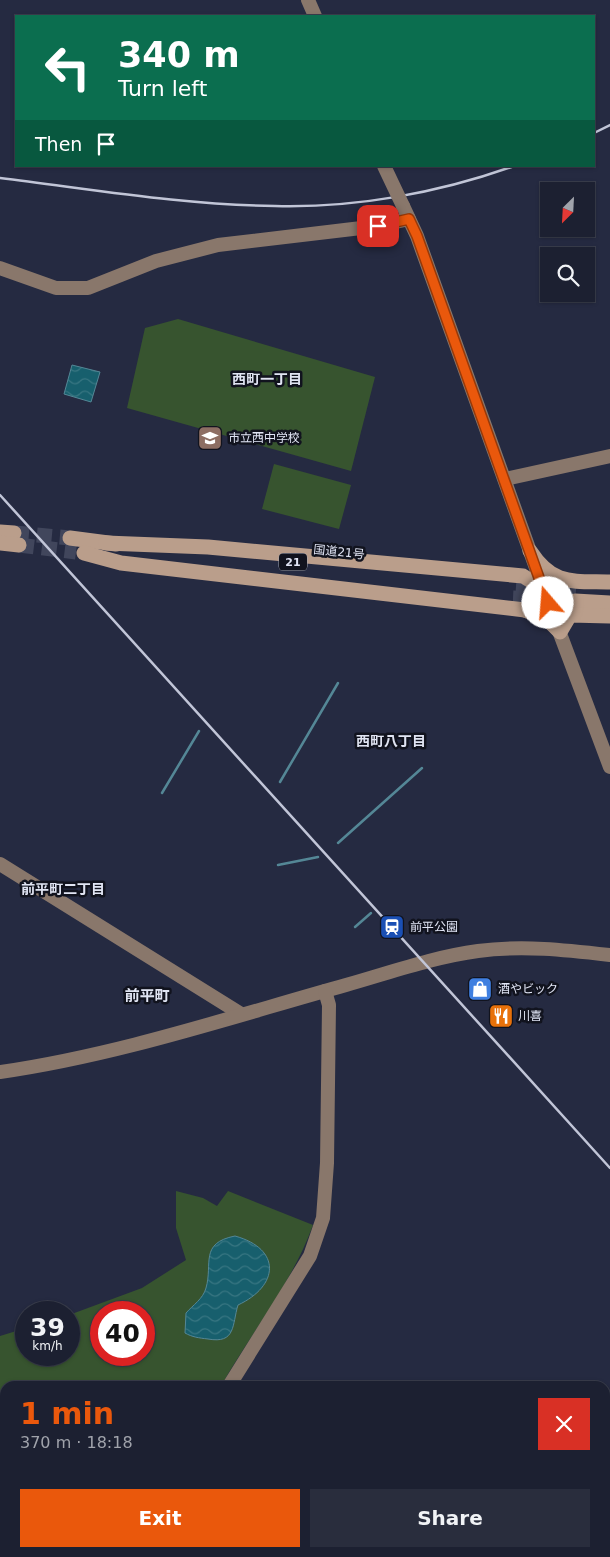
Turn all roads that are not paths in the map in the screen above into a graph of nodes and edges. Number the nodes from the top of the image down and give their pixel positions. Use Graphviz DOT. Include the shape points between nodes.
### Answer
graph roads {
  1 [pos="308,0"];
  2 [pos="315,15"];
  3 [pos="384,167"];
  4 [pos="409,219"];
  5 [pos="0,268"];
  6 [pos="610,456"];
  7 [pos="505,479"];
  8 [pos="11,537"];
  9 [pos="0,543"];
  10 [pos="77,548"];
  11 [pos="530,551"];
  12 [pos="610,582"];
  13 [pos="517,587"];
  14 [pos="610,591"];
  15 [pos="545,592"];
  16 [pos="572,596"];
  17 [pos="610,603"];
  18 [pos="525,610"];
  19 [pos="610,616"];
  20 [pos="560,632"];
  21 [pos="610,767"];
  22 [pos="0,864"];
  23 [pos="610,955"];
  24 [pos="325,991"];
  25 [pos="241,1014"];
  26 [pos="0,1072"];
  27 [pos="232,1381"];
  1 -- 2 [label="street"];
  3 -- 4 [label="street, bridge"];
  4 -- 5 [label="street" via="378,226 218,245 156,261 88,288 56,288"];
  4 -- 7 [label="street"];
  6 -- 7 [label="street"];
  7 -- 11 [label="street"];
  8 -- 9 [label="highway"];
  10 -- 13 [label="highway, 21"];
  10 -- 13 [label="highway" via="106,543 208,547"];
  10 -- 18 [label="highway" via="121,563"];
  11 -- 13 [label="highway" via="529,564"];
  11 -- 15 [label="street"];
  11 -- 16 [label="highway" via="539,565"];
  12 -- 16 [label="highway"];
  13 -- 15 [label="highway"];
  14 -- 16 [label="highway"];
  15 -- 16 [label="highway" via="550,585"];
  15 -- 16 [label="highway" via="554,606"];
  15 -- 18 [label="highway" via="537,605"];
  15 -- 20 [label="street"];
  16 -- 17 [label="highway"];
  16 -- 19 [label="highway"];
  16 -- 20 [label="highway"];
  18 -- 20 [label="highway" via="547,619"];
  20 -- 21 [label="street"];
  22 -- 25 [label="street"];
  23 -- 24 [label="street" via="546,948 478,950"];
  24 -- 25 [label="street"];
  24 -- 27 [label="street" via="329,1005 328,1143 323,1218 310,1256"];
  25 -- 26 [label="street" via="102,1053"];
}
